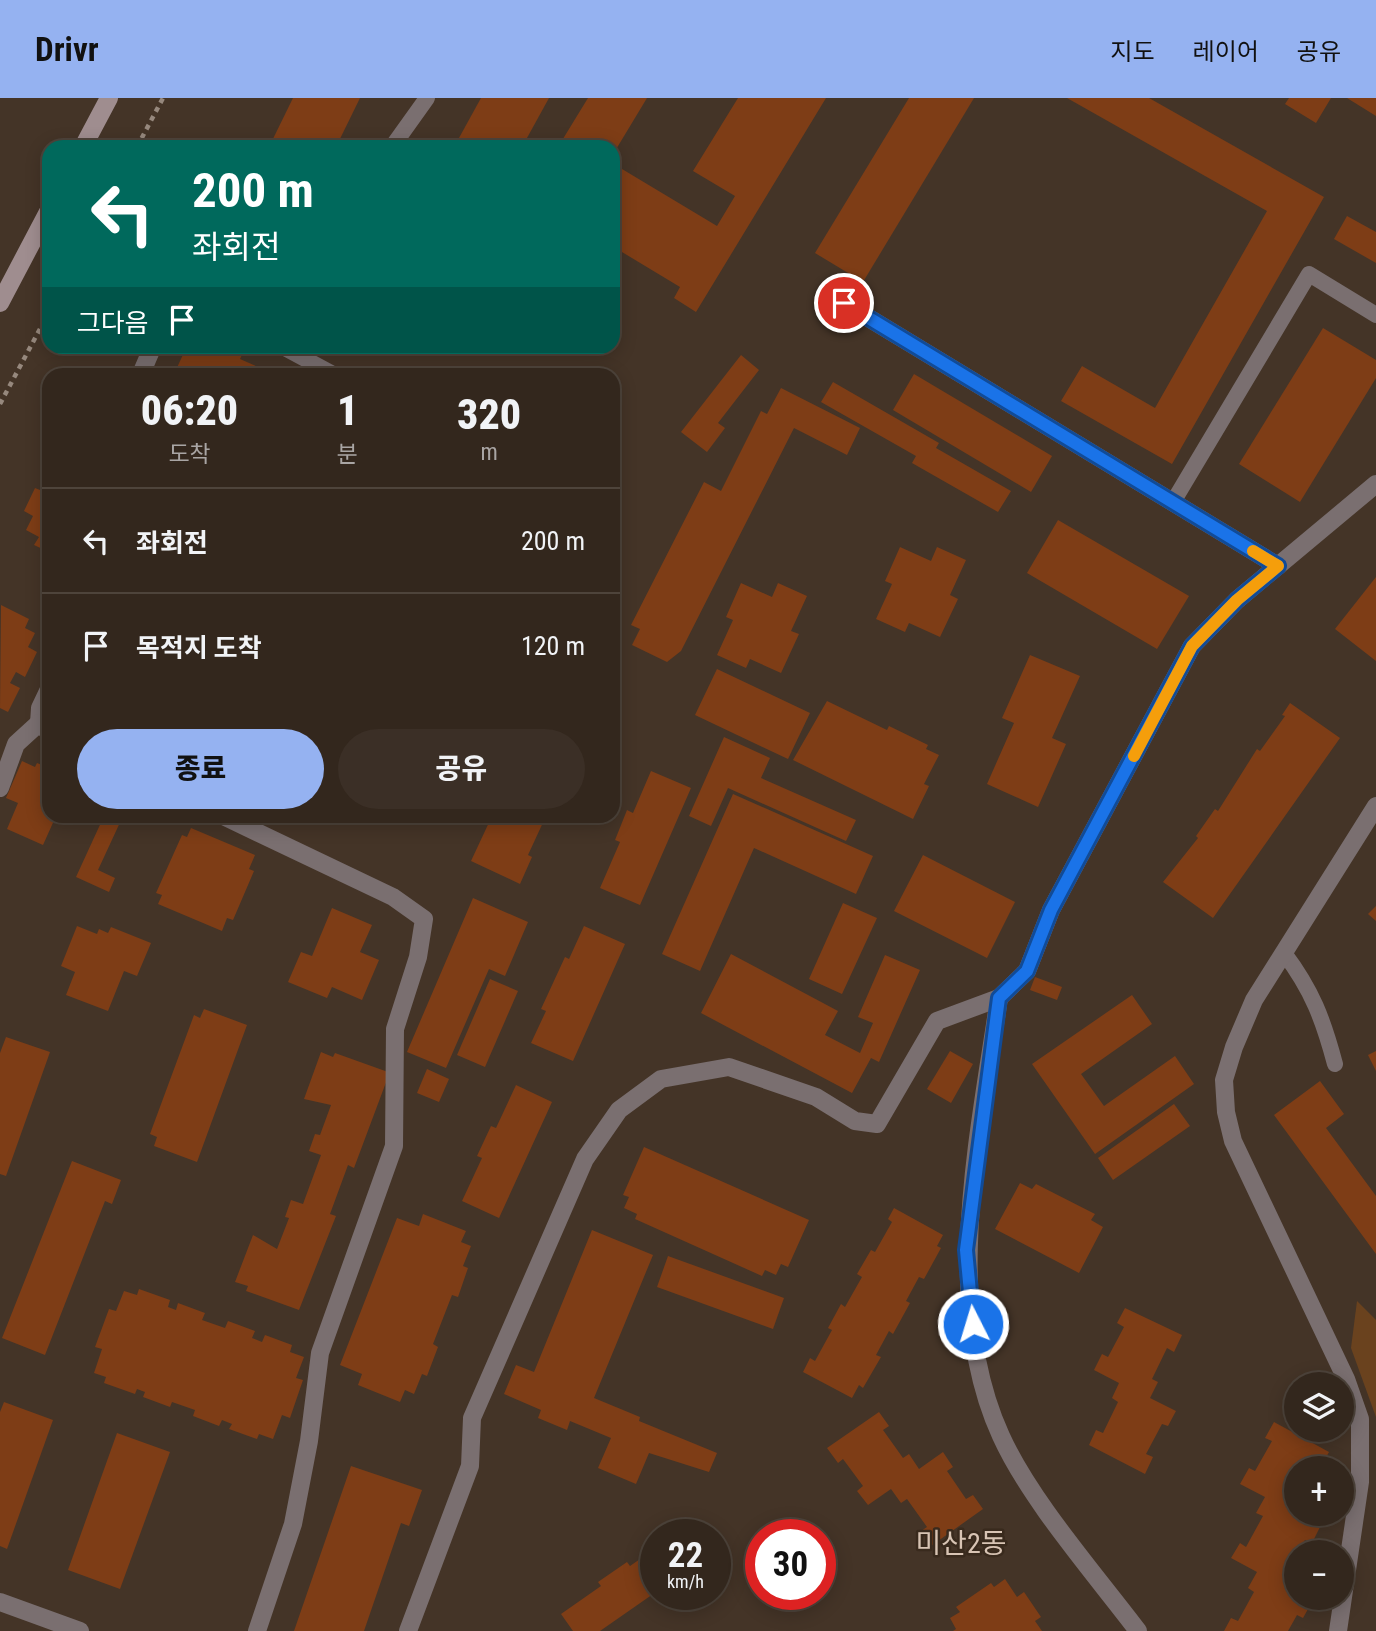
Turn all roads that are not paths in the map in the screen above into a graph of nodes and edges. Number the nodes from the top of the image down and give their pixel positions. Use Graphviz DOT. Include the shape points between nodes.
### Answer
graph roads {
  1 [pos="109,98"];
  2 [pos="427,98"];
  3 [pos="87,140"];
  4 [pos="397,140"];
  5 [pos="42,223"];
  6 [pos="0,303"];
  7 [pos="844,303"];
  8 [pos="1376,315"];
  9 [pos="296,354"];
  10 [pos="322,368"];
  11 [pos="1376,484"];
  12 [pos="1173,502"];
  13 [pos="1278,566"];
  14 [pos="42,728"];
  15 [pos="0,788"];
  16 [pos="1376,806"];
  17 [pos="238,823"];
  18 [pos="1284,953"];
  19 [pos="999,998"];
  20 [pos="1335,1065"];
  21 [pos="0,1602"];
  22 [pos="73,1630"];
  23 [pos="257,1631"];
  24 [pos="408,1631"];
  25 [pos="1138,1631"];
  26 [pos="1338,1631"];
  1 -- 3 [label="main road"];
  2 -- 4 [label="lane"];
  5 -- 6 [label="main road"];
  7 -- 12 [label="street"];
  8 -- 12 [label="lane" via="1309,274"];
  9 -- 10 [label="lane"];
  11 -- 13 [label="street"];
  12 -- 13 [label="street"];
  13 -- 19 [label="street" via="1192,646 1051,910 1027,971"];
  14 -- 15 [label="street" via="16,744"];
  16 -- 18 [label="street"];
  17 -- 23 [label="street" via="393,897 424,919 418,957 395,1029 394,1146 320,1353 293,1524"];
  18 -- 20 [label="lane" via="1321,1012"];
  18 -- 26 [label="street" via="1254,1000 1234,1047 1224,1080 1226,1112 1233,1141 1346,1379 1360,1419 1360,1482"];
  19 -- 24 [label="street" via="937,1021 877,1124 855,1121 816,1097 729,1067 661,1079 619,1110 585,1159 472,1418 470,1466"];
  19 -- 25 [label="street" via="966,1250 977,1374 1001,1438"];
  21 -- 22 [label="street"];
}
